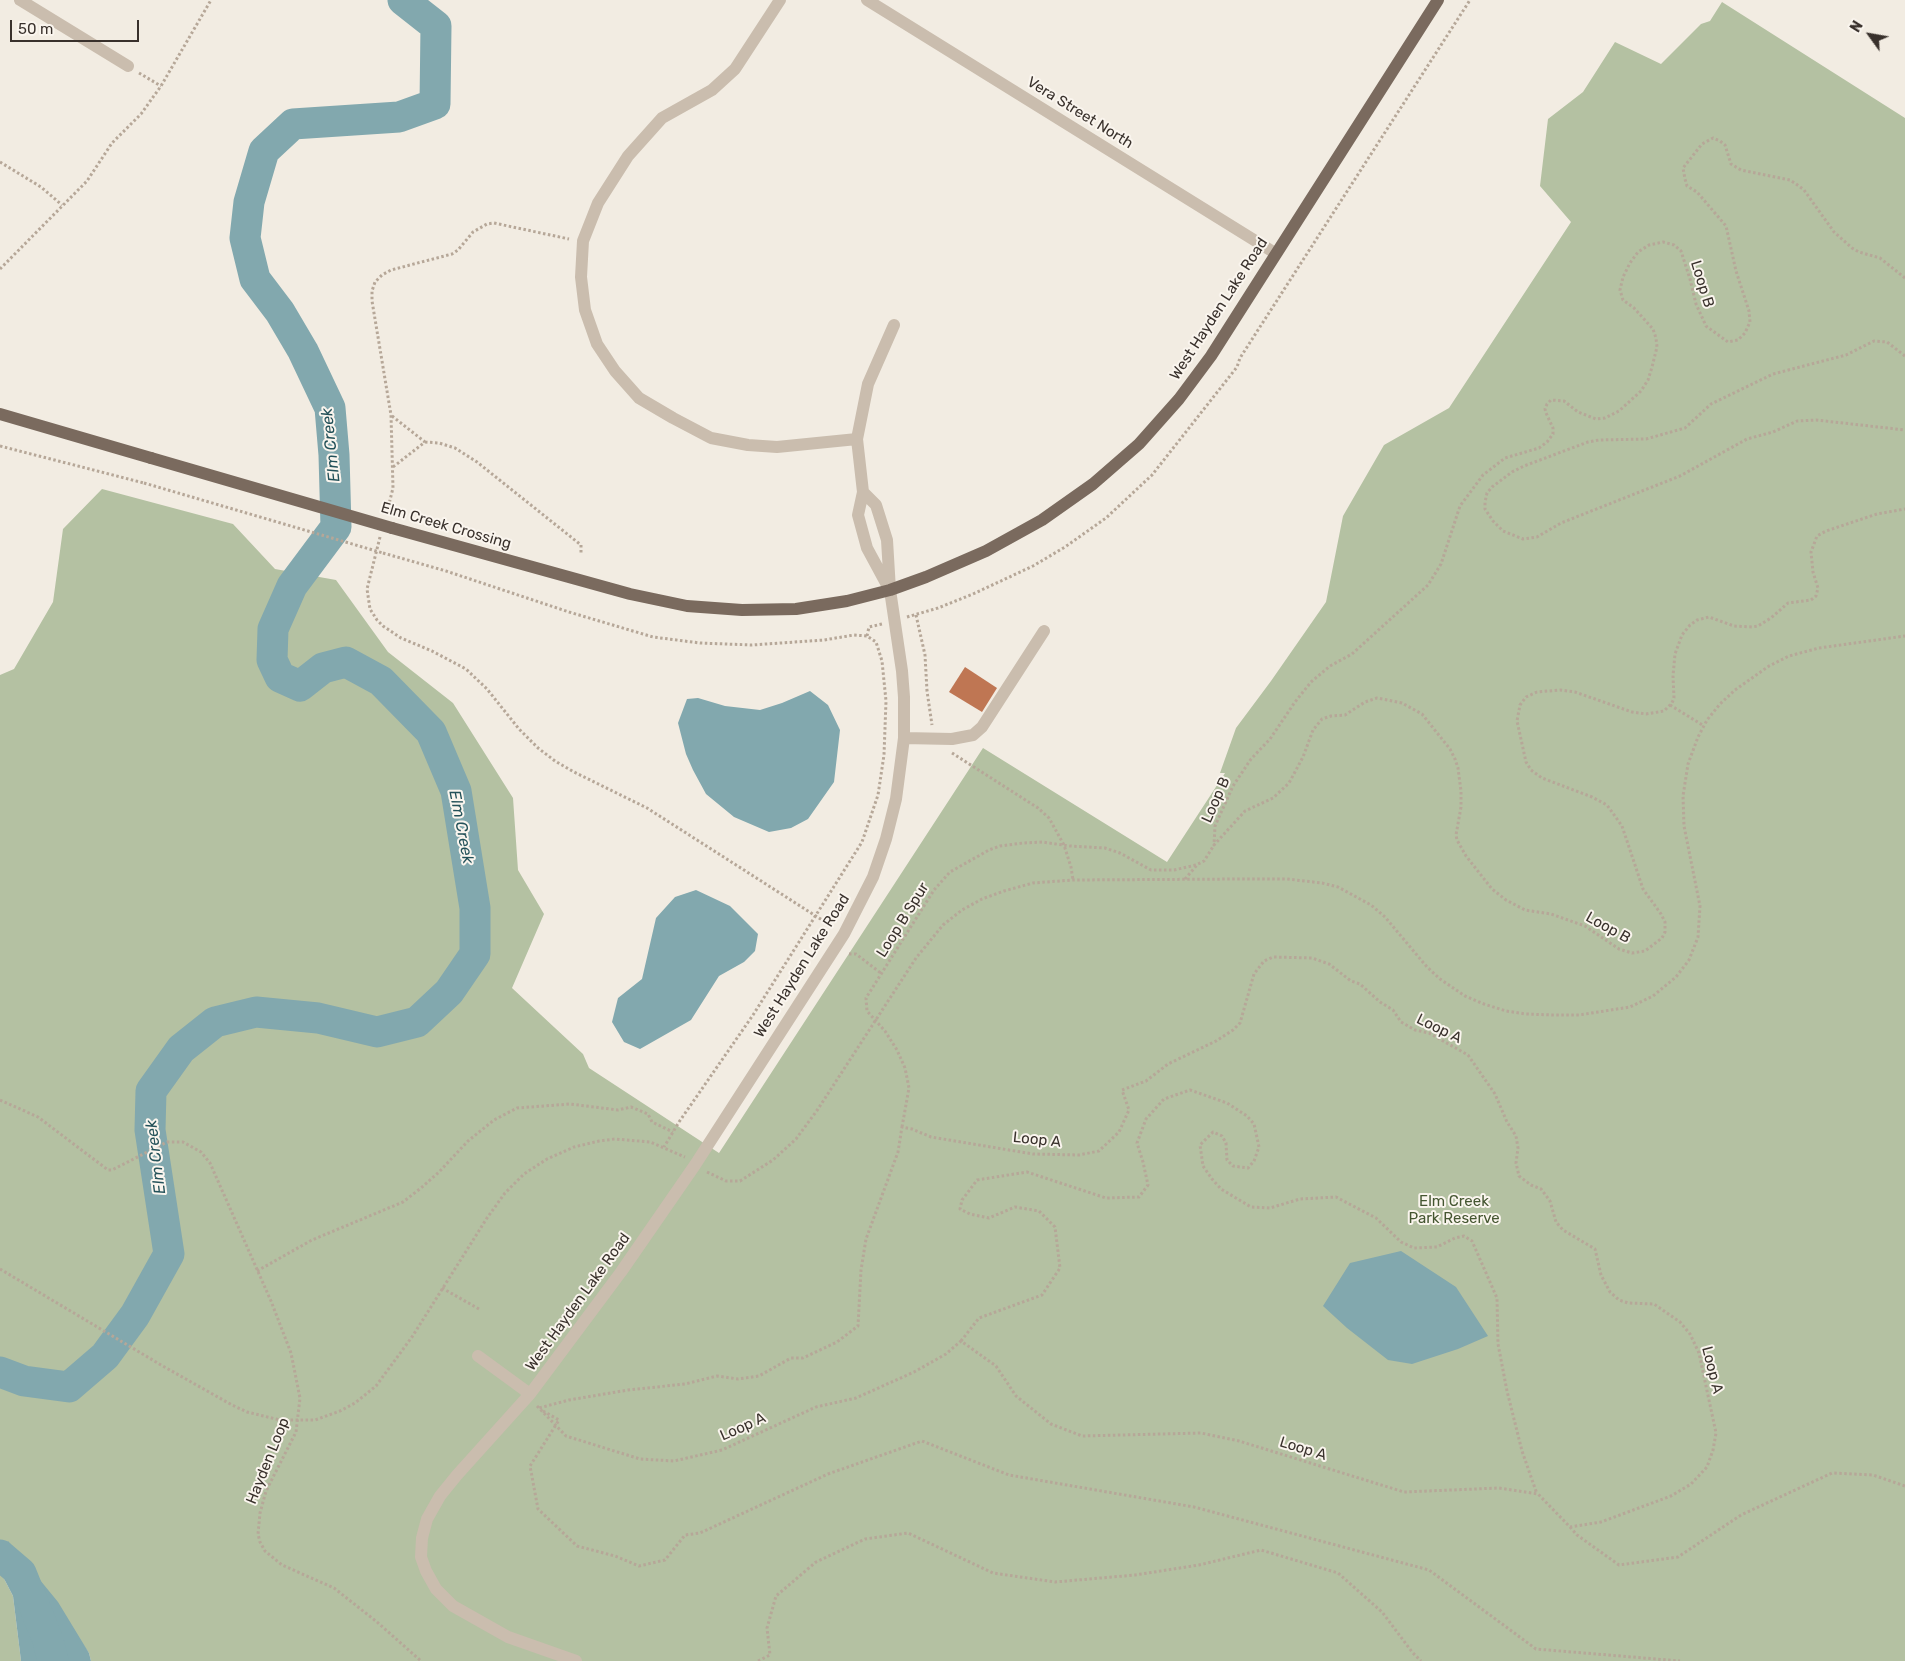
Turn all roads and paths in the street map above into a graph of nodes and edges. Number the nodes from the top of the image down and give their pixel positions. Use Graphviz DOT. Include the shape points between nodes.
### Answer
graph roads {
  1 [pos="20,0"];
  2 [pos="211,0"];
  3 [pos="780,0"];
  4 [pos="867,0"];
  5 [pos="1438,0"];
  6 [pos="128,66"];
  7 [pos="161,86"];
  8 [pos="0,162"];
  9 [pos="62,205"];
  10 [pos="1275,253"];
  11 [pos="0,269"];
  12 [pos="1905,278"];
  13 [pos="894,325"];
  14 [pos="1905,356"];
  15 [pos="0,414"];
  16 [pos="392,415"];
  17 [pos="1905,430"];
  18 [pos="857,440"];
  19 [pos="426,442"];
  20 [pos="0,446"];
  21 [pos="393,468"];
  22 [pos="863,492"];
  23 [pos="1905,509"];
  24 [pos="580,553"];
  25 [pos="890,590"];
  26 [pos="916,614"];
  27 [pos="869,627"];
  28 [pos="1044,631"];
  29 [pos="867,636"];
  30 [pos="1905,636"];
  31 [pos="1670,705"];
  32 [pos="1704,726"];
  33 [pos="904,738"];
  34 [pos="938,739"];
  35 [pos="1064,845"];
  36 [pos="1214,845"];
  37 [pos="1199,863"];
  38 [pos="1184,879"];
  39 [pos="1073,880"];
  40 [pos="835,946"];
  41 [pos="882,974"];
  42 [pos="876,1021"];
  43 [pos="0,1100"];
  44 [pos="902,1127"];
  45 [pos="673,1132"];
  46 [pos="664,1147"];
  47 [pos="688,1158"];
  48 [pos="703,1170"];
  49 [pos="0,1269"];
  50 [pos="256,1271"];
  51 [pos="442,1288"];
  52 [pos="479,1309"];
  53 [pos="961,1341"];
  54 [pos="478,1356"];
  55 [pos="530,1394"];
  56 [pos="298,1421"];
  57 [pos="555,1425"];
  58 [pos="1905,1486"];
  59 [pos="1538,1494"];
  60 [pos="1570,1527"];
  61 [pos="421,1661"];
  62 [pos="576,1661"];
  63 [pos="758,1661"];
  64 [pos="1421,1661"];
  65 [pos="1680,1661"];
  1 -- 6 [label="street"];
  2 -- 7 [label="path"];
  3 -- 18 [label="street" via="735,69 712,90 662,118 628,156 598,203 583,242 581,277 585,310 597,344 639,398 712,438 777,447"];
  4 -- 10 [label="street, Vera Street North"];
  5 -- 10 [label="main road, West Hayden Lake Road"];
  6 -- 7 [label="path"];
  7 -- 9 [label="path" via="141,114 112,143 87,181"];
  8 -- 9 [label="path" via="41,187"];
  9 -- 11 [label="path"];
  10 -- 25 [label="main road, West Hayden Lake Road" via="1196,377 1159,422 1116,465 1068,503 1014,536 956,564"];
  12 -- 36 [label="path, Loop B" via="1880,258 1852,248 1834,232 1804,190 1790,180 1742,170 1731,164 1720,140 1713,138 1702,144 1683,168 1685,179 1687,186 1726,226 1748,311 1750,322 1746,332 1738,340 1728,342 1706,326 1696,304 1681,251 1674,245 1663,242 1638,252 1623,276 1620,290 1622,300 1653,329 1656,338 1652,367 1641,391 1619,411 1605,418 1596,419 1578,412 1564,401 1551,400 1547,404 1546,413 1553,428 1547,442 1539,448 1505,458 1483,475 1460,506 1440,564 1428,585 1352,654 1311,682 1233,786 1215,826"];
  13 -- 18 [label="street" via="868,384"];
  14 -- 17 [label="path" via="1887,342 1874,341 1846,355 1774,374 1711,404 1685,428 1646,439 1588,442 1524,466 1492,487 1487,493 1486,509 1503,531 1523,539 1537,537 1561,523 1680,476 1747,439 1798,421 1816,420"];
  15 -- 25 [label="main road, Elm Creek Crossing, bridge" via="392,528 630,594 687,606 796,609"];
  16 -- 19 [label="path"];
  18 -- 22 [label="street"];
  19 -- 21 [label="path"];
  19 -- 24 [label="path" via="455,448 477,462 581,545"];
  20 -- 29 [label="path, bridge" via="144,483 446,571 660,638 752,645"];
  22 -- 25 [label="street" via="876,504 887,540"];
  22 -- 25 [label="street" via="858,515 867,548"];
  23 -- 31 [label="path" via="1876,514 1817,536 1811,552 1818,588 1811,600 1788,603 1758,626 1734,626 1709,617 1690,624 1682,634 1675,654 1674,693"];
  25 -- 33 [label="street, West Hayden Lake Road" via="902,671"];
  26 -- 34 [label="path" via="925,655 929,710"];
  27 -- 29 [label="path"];
  28 -- 34 [label="street" via="982,727 964,738"];
  29 -- 45 [label="path" via="876,642 882,661 886,723 878,795 864,836 772,985"];
  30 -- 32 [label="path" via="1819,648 1789,656 1735,690"];
  31 -- 32 [label="path"];
  31 -- 36 [label="path, Loop B" via="1662,712 1639,714 1560,690 1530,694 1518,710 1517,721 1526,762 1531,770 1542,778 1607,805 1622,826 1643,889 1665,922 1662,938 1645,952 1619,949 1585,926 1551,914 1525,910 1492,889 1457,840 1461,791 1458,768 1452,754 1422,714 1402,703 1377,698 1345,715 1322,719 1313,730 1289,783 1273,798 1245,810"];
  32 -- 38 [label="path" via="1688,764 1682,812 1698,889 1698,937 1689,960 1676,977 1653,996 1630,1007 1579,1015 1506,1011 1451,987 1427,967 1385,917 1359,898 1338,888 1322,882 1287,879"];
  33 -- 34 [label="street"];
  33 -- 40 [label="street, West Hayden Lake Road" via="896,799 886,839 864,896"];
  34 -- 35 [label="path" via="948,751 1050,818"];
  35 -- 37 [label="path, Loop B Spur" via="1104,848 1151,870 1174,870"];
  35 -- 39 [label="path"];
  35 -- 41 [label="path, Loop B Spur" via="1042,842 1000,846 950,872 934,890"];
  36 -- 37 [label="path" via="1210,854"];
  37 -- 38 [label="path"];
  38 -- 39 [label="path"];
  39 -- 42 [label="path" via="1032,883 1004,891 982,899 952,917 924,946"];
  40 -- 41 [label="path" via="847,954 856,954"];
  40 -- 55 [label="street, West Hayden Lake Road" via="695,1164 621,1272"];
  41 -- 42 [label="path, Loop B Spur" via="868,993 866,1002 867,1011"];
  42 -- 44 [label="path" via="897,1050 905,1068 909,1088"];
  42 -- 48 [label="path" via="796,1139 773,1160 733,1182"];
  43 -- 50 [label="path, Hayden Loop" via="38,1117 103,1167 112,1170 167,1142 184,1142 201,1152 210,1163"];
  44 -- 57 [label="path, Loop A" via="898,1152 866,1239 858,1326 838,1342 803,1358 791,1358 759,1376 738,1379 717,1376 538,1408"];
  44 -- 60 [label="path, Loop A" via="931,1137 1033,1154 1079,1155 1098,1151 1119,1132 1129,1110 1122,1090 1146,1081 1168,1064 1234,1030 1240,1022 1254,974 1264,960 1273,957 1312,958 1330,964 1394,1010 1401,1022 1429,1033 1468,1055 1495,1094 1516,1136 1519,1176 1541,1189 1563,1230 1595,1249 1610,1292 1628,1303 1654,1304 1665,1310 1690,1334 1699,1353 1716,1434 1707,1467 1691,1484 1671,1496 1601,1522"];
  45 -- 46 [label="path"];
  45 -- 50 [label="path" via="652,1122 648,1114 631,1107 618,1110 570,1104 517,1108 494,1120 468,1141 422,1188 403,1202 312,1240"];
  46 -- 47 [label="path"];
  46 -- 51 [label="path" via="637,1140 599,1141 574,1147 537,1165 505,1193"];
  49 -- 56 [label="path" via="161,1366 247,1412"];
  50 -- 56 [label="path, Hayden Loop" via="291,1353 300,1398"];
  51 -- 52 [label="path"];
  51 -- 56 [label="path" via="399,1356 369,1393 340,1411 315,1420"];
  53 -- 57 [label="path, Loop A" via="946,1354 914,1372 856,1398 816,1407 722,1450 674,1460 640,1459 566,1436"];
  53 -- 59 [label="path, Loop A" via="996,1366 1016,1396 1051,1424 1082,1436 1201,1433 1239,1441 1404,1492 1500,1488"];
  53 -- 59 [label="path" via="979,1318 1042,1295 1060,1268 1055,1227 1039,1210 1015,1207 989,1218 960,1209 962,1200 977,1180 1027,1172 1106,1198 1140,1197 1148,1185 1137,1143 1146,1119 1164,1099 1190,1090 1227,1103 1254,1124 1259,1147 1248,1168 1233,1166 1227,1160 1222,1136 1213,1132 1200,1145 1203,1166 1220,1189 1251,1207 1270,1208 1300,1199 1336,1196 1376,1218 1401,1242 1414,1248 1437,1247 1464,1236 1472,1241 1497,1298 1498,1344 1507,1391 1522,1451"];
  54 -- 55 [label="street"];
  55 -- 62 [label="street, West Hayden Lake Road" via="440,1496 427,1519 421,1557 436,1589 453,1606 508,1637"];
  56 -- 61 [label="path, Hayden Loop" via="296,1432 266,1491 260,1512 260,1542 265,1551 282,1565 334,1588"];
  57 -- 65 [label="path" via="530,1466 538,1509 577,1546 639,1566 665,1560 685,1535 700,1533 828,1474 922,1442 1009,1476 1194,1506 1429,1570 1536,1649"];
  58 -- 60 [label="path" via="1873,1474 1832,1473 1741,1515 1678,1558 1620,1565"];
  59 -- 60 [label="path"];
  63 -- 64 [label="path" via="770,1655 767,1628 776,1596 816,1562 866,1539 908,1533 993,1573 1055,1582 1135,1575 1199,1565 1261,1550 1338,1573 1382,1612"];
}
